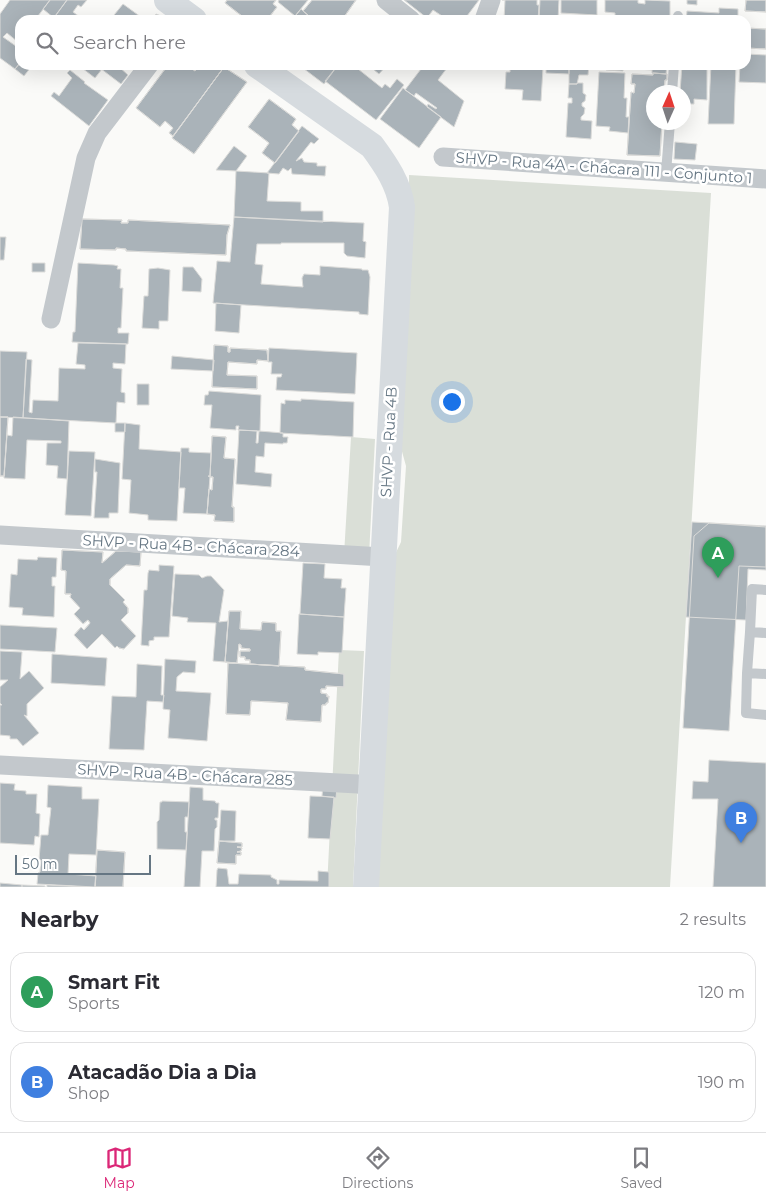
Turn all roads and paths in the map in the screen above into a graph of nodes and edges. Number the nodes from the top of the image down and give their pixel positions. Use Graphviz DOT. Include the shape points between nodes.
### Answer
graph roads {
  1 [pos="386,0"];
  2 [pos="491,0"];
  3 [pos="405,15"];
  4 [pos="486,15"];
  5 [pos="145,70"];
  6 [pos="264,70"];
  7 [pos="674,70"];
  8 [pos="673,85"];
  9 [pos="669,130"];
  10 [pos="443,157"];
  11 [pos="666,173"];
  12 [pos="766,179"];
  13 [pos="51,319"];
  14 [pos="0,534"];
  15 [pos="383,557"];
  16 [pos="766,590"];
  17 [pos="750,632"];
  18 [pos="766,633"];
  19 [pos="747,673"];
  20 [pos="766,674"];
  21 [pos="766,715"];
  22 [pos="0,765"];
  23 [pos="370,787"];
  24 [pos="366,887"];
  1 -- 3 [label="street"];
  2 -- 4 [label="street"];
  5 -- 13 [label="street" via="97,134 86,158"];
  6 -- 15 [label="street, SHVP - Rua 4B" via="372,146 400,192 402,207"];
  7 -- 8 [label="lane"];
  9 -- 11 [label="lane"];
  10 -- 11 [label="street, SHVP - Rua 4A - Chácara 111 - Conjunto 1"];
  11 -- 12 [label="street, SHVP - Rua 4A - Chácara 111 - Conjunto 1"];
  14 -- 15 [label="street, SHVP - Rua 4B - Chácara 284"];
  15 -- 23 [label="street, SHVP - Rua 4B"];
  16 -- 17 [label="lane" via="752,589"];
  17 -- 18 [label="lane"];
  17 -- 19 [label="lane"];
  19 -- 20 [label="lane"];
  19 -- 21 [label="lane" via="746,713"];
  22 -- 23 [label="street, SHVP - Rua 4B - Chácara 285"];
  23 -- 24 [label="street, SHVP - Rua 4B"];
}
